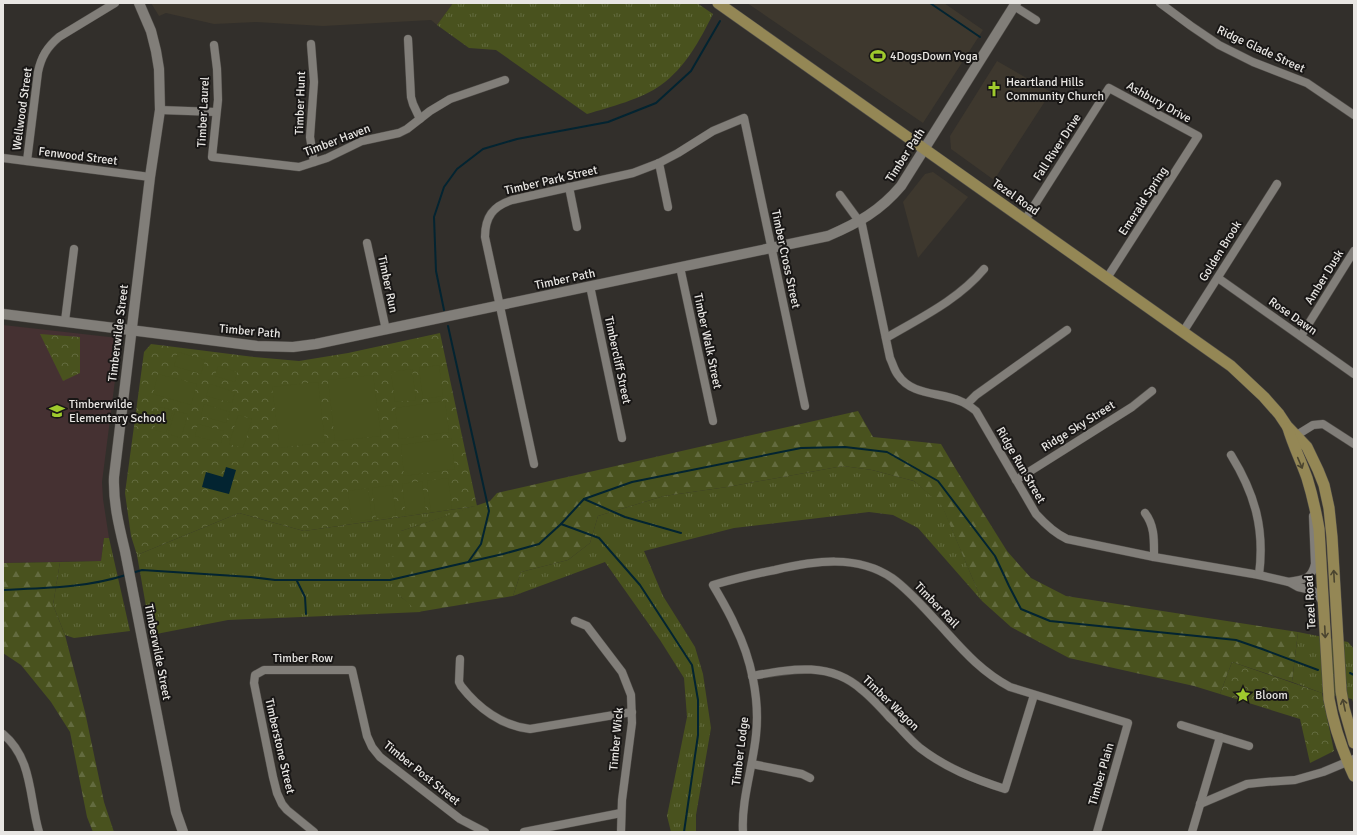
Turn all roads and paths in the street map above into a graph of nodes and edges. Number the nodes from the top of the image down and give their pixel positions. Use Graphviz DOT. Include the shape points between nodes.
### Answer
graph roads {
  1 [pos="115,3"];
  2 [pos="139,3"];
  3 [pos="718,3"];
  4 [pos="1160,3"];
  5 [pos="1015,4"];
  6 [pos="1036,20"];
  7 [pos="408,39"];
  8 [pos="311,44"];
  9 [pos="214,45"];
  10 [pos="505,80"];
  11 [pos="1109,88"];
  12 [pos="160,110"];
  13 [pos="216,112"];
  14 [pos="1354,115"];
  15 [pos="744,118"];
  16 [pos="420,119"];
  17 [pos="1198,136"];
  18 [pos="925,149"];
  19 [pos="212,157"];
  20 [pos="3,158"];
  21 [pos="27,161"];
  22 [pos="314,162"];
  23 [pos="659,163"];
  24 [pos="150,177"];
  25 [pos="1277,184"];
  26 [pos="569,188"];
  27 [pos="840,195"];
  28 [pos="668,207"];
  29 [pos="1024,220"];
  30 [pos="860,221"];
  31 [pos="577,227"];
  32 [pos="367,243"];
  33 [pos="772,248"];
  34 [pos="74,249"];
  35 [pos="1354,251"];
  36 [pos="680,267"];
  37 [pos="984,269"];
  38 [pos="1107,278"];
  39 [pos="1218,278"];
  40 [pos="590,286"];
  41 [pos="499,306"];
  42 [pos="3,314"];
  43 [pos="64,321"];
  44 [pos="131,330"];
  45 [pos="386,330"];
  46 [pos="1067,330"];
  47 [pos="1183,332"];
  48 [pos="1301,336"];
  49 [pos="886,338"];
  50 [pos="1354,374"];
  51 [pos="1152,391"];
  52 [pos="967,404"];
  53 [pos="805,406"];
  54 [pos="713,421"];
  55 [pos="1294,436"];
  56 [pos="622,438"];
  57 [pos="1353,441"];
  58 [pos="1231,455"];
  59 [pos="534,464"];
  60 [pos="1016,480"];
  61 [pos="1313,499"];
  62 [pos="1145,513"];
  63 [pos="1154,557"];
  64 [pos="1259,575"];
  65 [pos="1289,582"];
  66 [pos="713,585"];
  67 [pos="1323,603"];
  68 [pos="575,621"];
  69 [pos="460,658"];
  70 [pos="352,670"];
  71 [pos="254,675"];
  72 [pos="752,676"];
  73 [pos="1034,695"];
  74 [pos="632,712"];
  75 [pos="1128,723"];
  76 [pos="1181,725"];
  77 [pos="3,734"];
  78 [pos="1220,737"];
  79 [pos="1354,743"];
  80 [pos="1249,746"];
  81 [pos="1351,760"];
  82 [pos="752,764"];
  83 [pos="1354,776"];
  84 [pos="810,778"];
  85 [pos="1200,804"];
  86 [pos="621,813"];
  87 [pos="39,832"];
  88 [pos="183,832"];
  89 [pos="314,832"];
  90 [pos="485,832"];
  91 [pos="524,832"];
  92 [pos="621,832"];
  93 [pos="743,832"];
  94 [pos="1097,832"];
  95 [pos="1192,832"];
  1 -- 21 [label="street, Wellwood Street" via="59,37 45,52 38,72"];
  2 -- 12 [label="street, Timberwilde Street" via="156,51"];
  3 -- 18 [label="main road, Tezel Road"];
  4 -- 14 [label="street, Ridge Glade Street" via="1219,45 1306,83"];
  5 -- 6 [label="street"];
  5 -- 18 [label="street, Timber Path"];
  7 -- 16 [label="street" via="411,97"];
  8 -- 22 [label="street, Timber Hunt" via="314,82 310,137"];
  9 -- 13 [label="street, Timber Laurel" via="218,86"];
  10 -- 16 [label="street, Timber Haven" via="450,99"];
  11 -- 17 [label="street, Ashbury Drive"];
  11 -- 29 [label="street, Fall River Drive"];
  12 -- 13 [label="street"];
  12 -- 24 [label="street, Timberwilde Street"];
  13 -- 19 [label="street, Timber Laurel"];
  15 -- 23 [label="street, Timber Park Street" via="713,131"];
  15 -- 33 [label="street, Timber Cross Street"];
  16 -- 22 [label="street, Timber Haven" via="407,129 362,141"];
  17 -- 38 [label="street, Emerald Spring"];
  18 -- 29 [label="main road, Tezel Road"];
  18 -- 30 [label="street, Timber Path" via="894,194"];
  19 -- 22 [label="street, Timber Haven" via="299,167"];
  20 -- 21 [label="street, Fenwood Street"];
  21 -- 24 [label="street, Fenwood Street"];
  23 -- 26 [label="street, Timber Park Street" via="632,173"];
  23 -- 28 [label="street"];
  24 -- 44 [label="street, Timberwilde Street"];
  25 -- 39 [label="street, Golden Brook"];
  26 -- 31 [label="street"];
  26 -- 41 [label="street, Timber Park Street" via="505,202 497,206 488,217 485,237"];
  27 -- 30 [label="street"];
  29 -- 38 [label="main road, Tezel Road"];
  30 -- 33 [label="street, Timber Path" via="828,236"];
  30 -- 49 [label="street, Ridge Run Street"];
  32 -- 45 [label="street, Timber Run"];
  33 -- 36 [label="street, Timber Path"];
  33 -- 53 [label="street, Timber Cross Street"];
  34 -- 43 [label="street"];
  35 -- 48 [label="street, Amber Dusk"];
  36 -- 40 [label="street, Timber Path"];
  36 -- 54 [label="street, Timber Walk Street"];
  37 -- 49 [label="street" via="970,285 955,296"];
  38 -- 47 [label="main road, Tezel Road"];
  39 -- 47 [label="street, Golden Brook"];
  39 -- 48 [label="street, Rose Dawn"];
  40 -- 41 [label="street, Timber Path"];
  40 -- 56 [label="street, Timbercliff Street"];
  41 -- 45 [label="street, Timber Path"];
  41 -- 59 [label="street, Timber Park Street"];
  42 -- 43 [label="street, Timber Path"];
  43 -- 44 [label="street, Timber Path"];
  44 -- 45 [label="street, Timber Path" via="257,346 293,347"];
  44 -- 88 [label="street, Timberwilde Street" via="114,477 115,506 176,812"];
  46 -- 52 [label="street"];
  47 -- 55 [label="main road, Tezel Road" via="1245,378 1279,414"];
  48 -- 50 [label="street, Rose Dawn"];
  49 -- 52 [label="street, Ridge Run Street" via="890,358 898,376 909,386 921,392"];
  51 -- 60 [label="street, Ridge Sky Street" via="1132,407"];
  52 -- 60 [label="street, Ridge Run Street" via="981,418"];
  55 -- 57 [label="street" via="1313,424 1323,424"];
  55 -- 61 [label="main road, Tezel Road, one-way"];
  79 -- 55 [label="main road, Tezel Road, one-way" via="1341,691 1329,508 1324,485 1308,448"];
  58 -- 64 [label="street" via="1248,487 1257,517 1261,540"];
  60 -- 63 [label="street, Ridge Run Street" via="1036,514 1058,534 1067,539"];
  61 -- 65 [label="street, Ridge Run Street" via="1315,564 1310,576"];
  61 -- 67 [label="main road, Tezel Road" via="1319,529"];
  62 -- 63 [label="street" via="1153,532"];
  63 -- 64 [label="street, Ridge Run Street"];
  64 -- 65 [label="street, Ridge Run Street"];
  65 -- 67 [label="street, Ridge Run Street" via="1317,593"];
  66 -- 72 [label="street, Timber Lodge" via="736,626"];
  66 -- 73 [label="street, Timber Rail" via="798,565 821,562 865,565 884,573 900,584 991,676 1010,687"];
  67 -- 81 [label="main road, Tezel Road, one-way" via="1329,699 1342,752"];
  68 -- 74 [label="street, Timber Wick" via="587,626 622,672 631,695"];
  69 -- 74 [label="street" via="461,686 488,713 513,726 530,729"];
  70 -- 71 [label="street, Timber Row" via="264,670"];
  70 -- 90 [label="street, Timber Post Street" via="367,736 380,757 460,818"];
  71 -- 89 [label="street, Timberstone Street" via="277,793 287,810"];
  72 -- 73 [label="street, Timber Wagon" via="805,668 842,676 861,689 920,747 934,757 971,778 1005,789"];
  72 -- 82 [label="street, Timber Lodge" via="757,712"];
  73 -- 75 [label="street, Timber Rail"];
  74 -- 86 [label="street, Timber Wick" via="632,732"];
  75 -- 94 [label="street, Timber Plain"];
  76 -- 78 [label="street"];
  77 -- 87 [label="street" via="14,745 25,764"];
  78 -- 80 [label="street"];
  78 -- 85 [label="street"];
  81 -- 83 [label="main road, Tezel Road"];
  81 -- 85 [label="street" via="1295,780 1247,784"];
  82 -- 84 [label="street" via="802,774"];
  82 -- 93 [label="street, Timber Lodge" via="742,821"];
  85 -- 95 [label="street"];
  86 -- 91 [label="street"];
  86 -- 92 [label="street, Timber Wick"];
}
